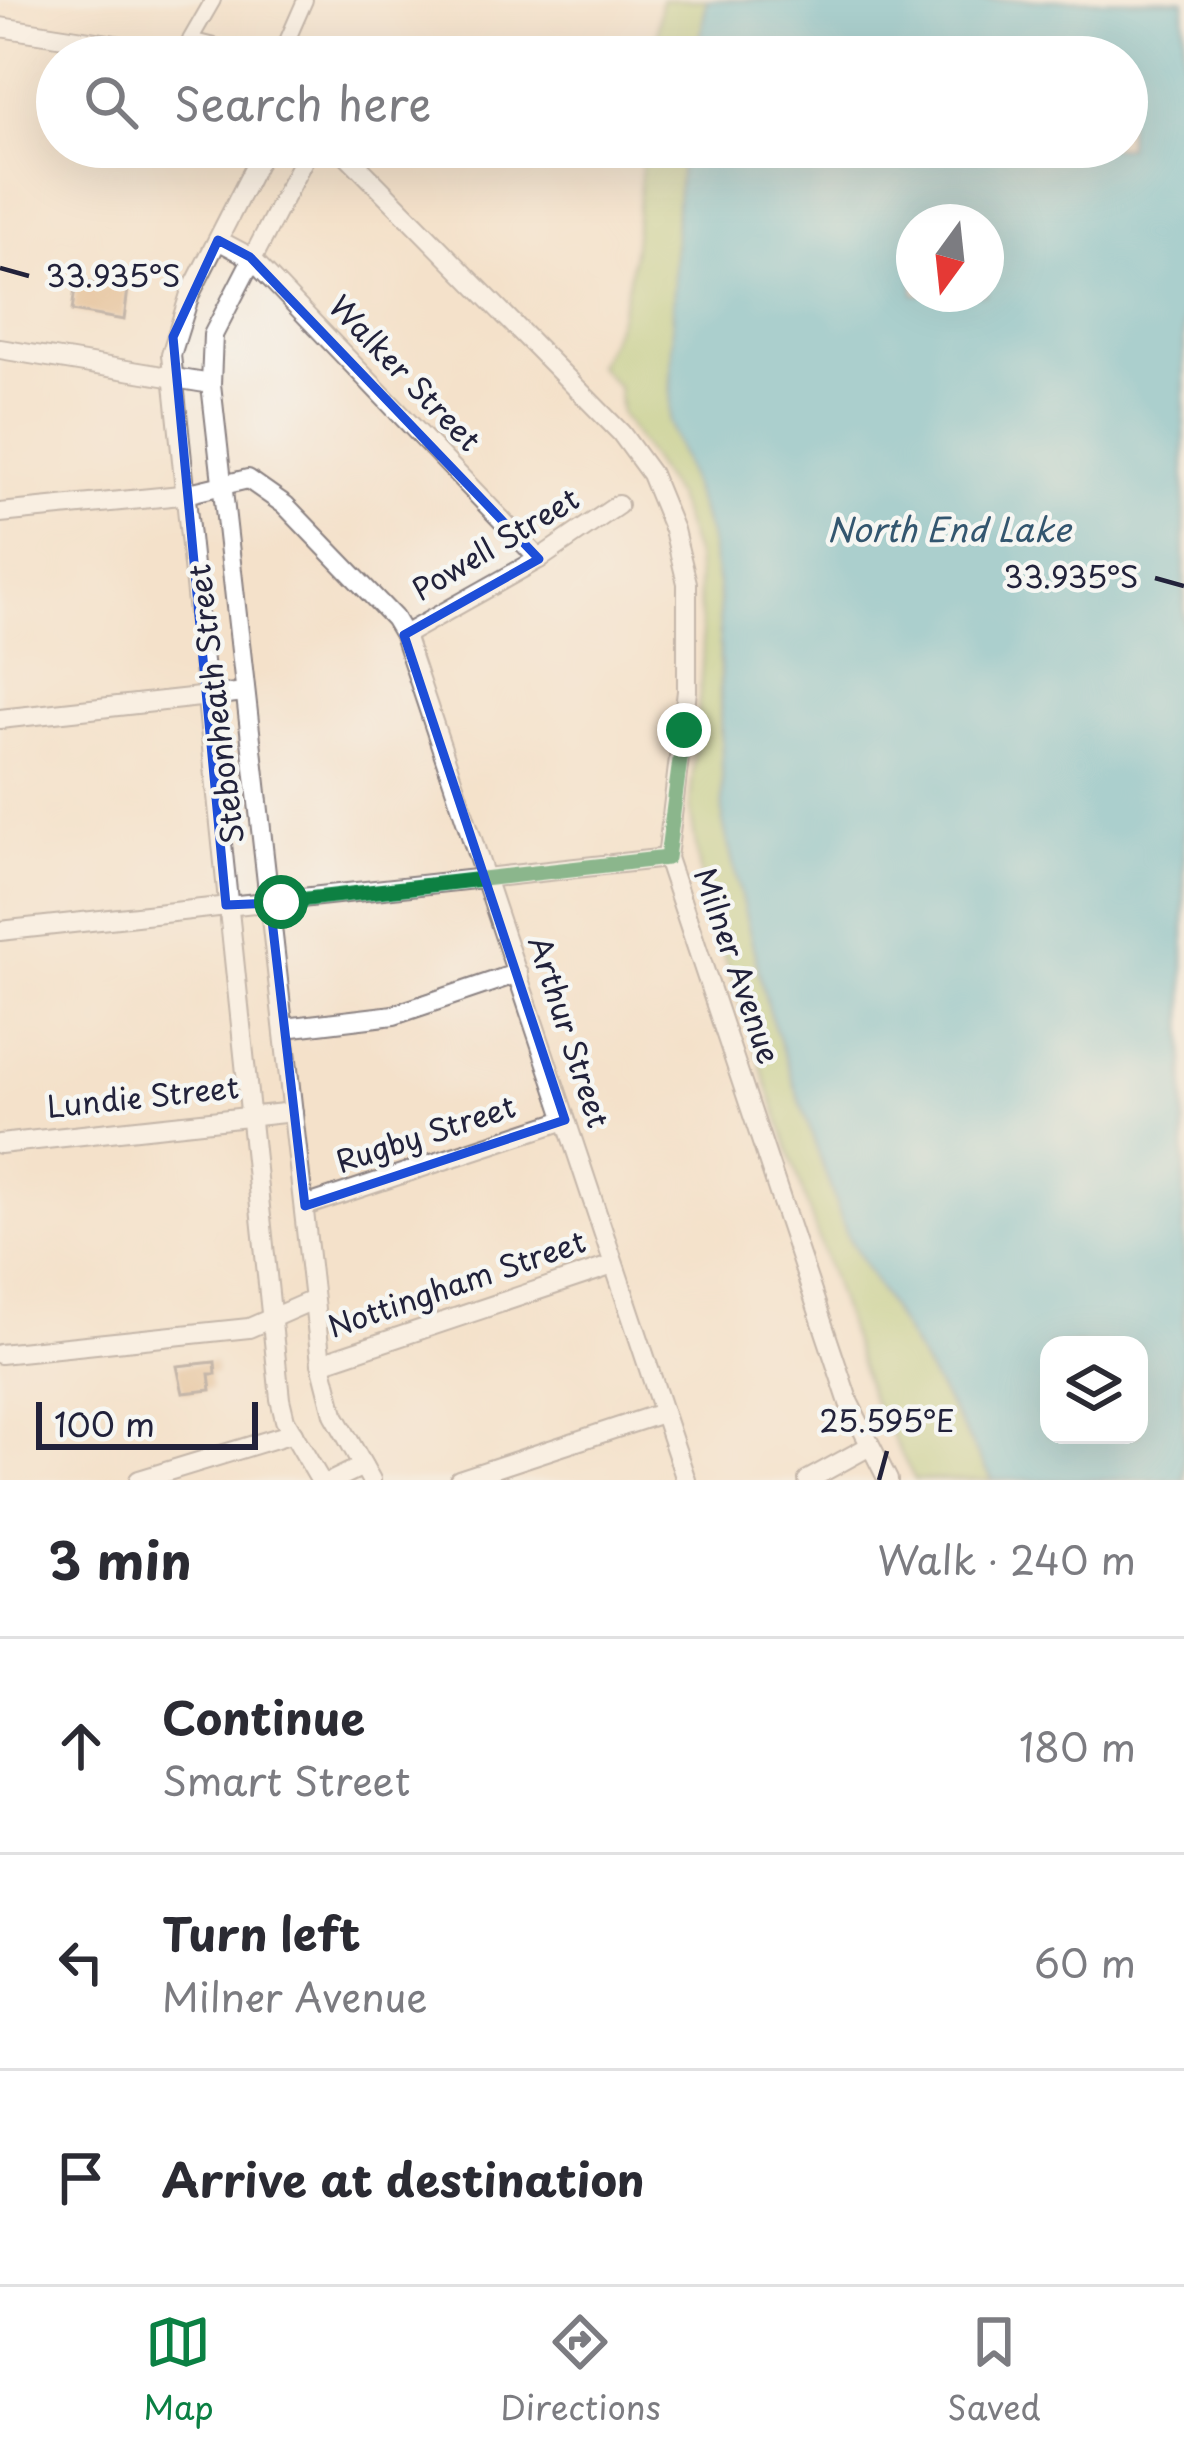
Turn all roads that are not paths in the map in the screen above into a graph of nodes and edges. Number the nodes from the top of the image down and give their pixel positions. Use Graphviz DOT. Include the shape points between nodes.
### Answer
graph roads {
  1 [pos="213,0"];
  2 [pos="305,0"];
  3 [pos="0,27"];
  4 [pos="58,36"];
  5 [pos="192,36"];
  6 [pos="289,36"];
  7 [pos="254,168"];
  8 [pos="298,168"];
  9 [pos="360,168"];
  10 [pos="218,240"];
  11 [pos="250,256"];
  12 [pos="0,349"];
  13 [pos="172,377"];
  14 [pos="211,384"];
  15 [pos="222,483"];
  16 [pos="182,495"];
  17 [pos="618,505"];
  18 [pos="0,513"];
  19 [pos="539,559"];
  20 [pos="404,635"];
  21 [pos="245,692"];
  22 [pos="204,698"];
  23 [pos="0,719"];
  24 [pos="667,858"];
  25 [pos="484,881"];
  26 [pos="270,903"];
  27 [pos="226,905"];
  28 [pos="0,931"];
  29 [pos="518,973"];
  30 [pos="285,1028"];
  31 [pos="293,1112"];
  32 [pos="250,1117"];
  33 [pos="566,1120"];
  34 [pos="0,1144"];
  35 [pos="304,1206"];
  36 [pos="613,1264"];
  37 [pos="313,1300"];
  38 [pos="270,1319"];
  39 [pos="0,1354"];
  40 [pos="322,1363"];
  41 [pos="662,1413"];
  42 [pos="292,1433"];
  43 [pos="868,1447"];
  44 [pos="367,1473"];
  45 [pos="139,1480"];
  46 [pos="320,1480"];
  47 [pos="334,1480"];
  48 [pos="459,1480"];
  49 [pos="686,1480"];
  50 [pos="808,1480"];
  51 [pos="888,1480"];
  1 -- 5 [label="street"];
  2 -- 6 [label="street"];
  3 -- 4 [label="street"];
  7 -- 10 [label="street, Stebonheath Street"];
  8 -- 11 [label="street, Stebonheath Street"];
  9 -- 24 [label="street, Milner Avenue" via="621,433 651,474 682,557 691,626"];
  10 -- 11 [label="street, Walker Street"];
  10 -- 13 [label="street, Stebonheath Street" via="179,320"];
  11 -- 14 [label="street, Stebonheath Street" via="213,334"];
  11 -- 19 [label="street, Walker Street"];
  12 -- 13 [label="street"];
  13 -- 14 [label="street"];
  13 -- 16 [label="street, Stebonheath Street"];
  14 -- 15 [label="street, Stebonheath Street"];
  15 -- 16 [label="street"];
  15 -- 20 [label="street, Arthur Street" via="248,479 266,488"];
  15 -- 21 [label="street, Stebonheath Street"];
  16 -- 18 [label="street"];
  16 -- 22 [label="street, Stebonheath Street"];
  17 -- 19 [label="street, Powell Street"];
  19 -- 20 [label="street, Powell Street"];
  20 -- 25 [label="street, Arthur Street"];
  21 -- 22 [label="street"];
  21 -- 26 [label="street, Stebonheath Street"];
  22 -- 23 [label="street"];
  22 -- 27 [label="street, Stebonheath Street"];
  24 -- 25 [label="street"];
  24 -- 43 [label="street, Milner Avenue"];
  25 -- 26 [label="street"];
  25 -- 29 [label="street, Arthur Street"];
  26 -- 27 [label="street"];
  26 -- 30 [label="street, Stebonheath Street"];
  27 -- 28 [label="street"];
  27 -- 32 [label="street, Stebonheath Street"];
  29 -- 30 [label="street" via="394,1015"];
  29 -- 33 [label="street, Arthur Street"];
  30 -- 31 [label="street, Stebonheath Street"];
  31 -- 32 [label="street, Lundie Street"];
  31 -- 35 [label="street, Stebonheath Street"];
  32 -- 34 [label="street, Lundie Street"];
  32 -- 38 [label="street, Stebonheath Street"];
  33 -- 35 [label="street, Rugby Street"];
  33 -- 36 [label="street, Arthur Street"];
  35 -- 37 [label="street, Stebonheath Street"];
  36 -- 40 [label="street, Nottingham Street"];
  36 -- 41 [label="street, Arthur Street"];
  37 -- 38 [label="street"];
  37 -- 40 [label="street, Stebonheath Street"];
  38 -- 39 [label="street" via="249,1328"];
  38 -- 42 [label="street, Stebonheath Street"];
  40 -- 44 [label="street, Stebonheath Street" via="334,1414"];
  41 -- 48 [label="street"];
  41 -- 49 [label="street, Arthur Street"];
  42 -- 45 [label="street"];
  42 -- 46 [label="street, Stebonheath Street"];
  43 -- 50 [label="street"];
  43 -- 51 [label="street, Milner Avenue"];
  44 -- 47 [label="street"];
}
